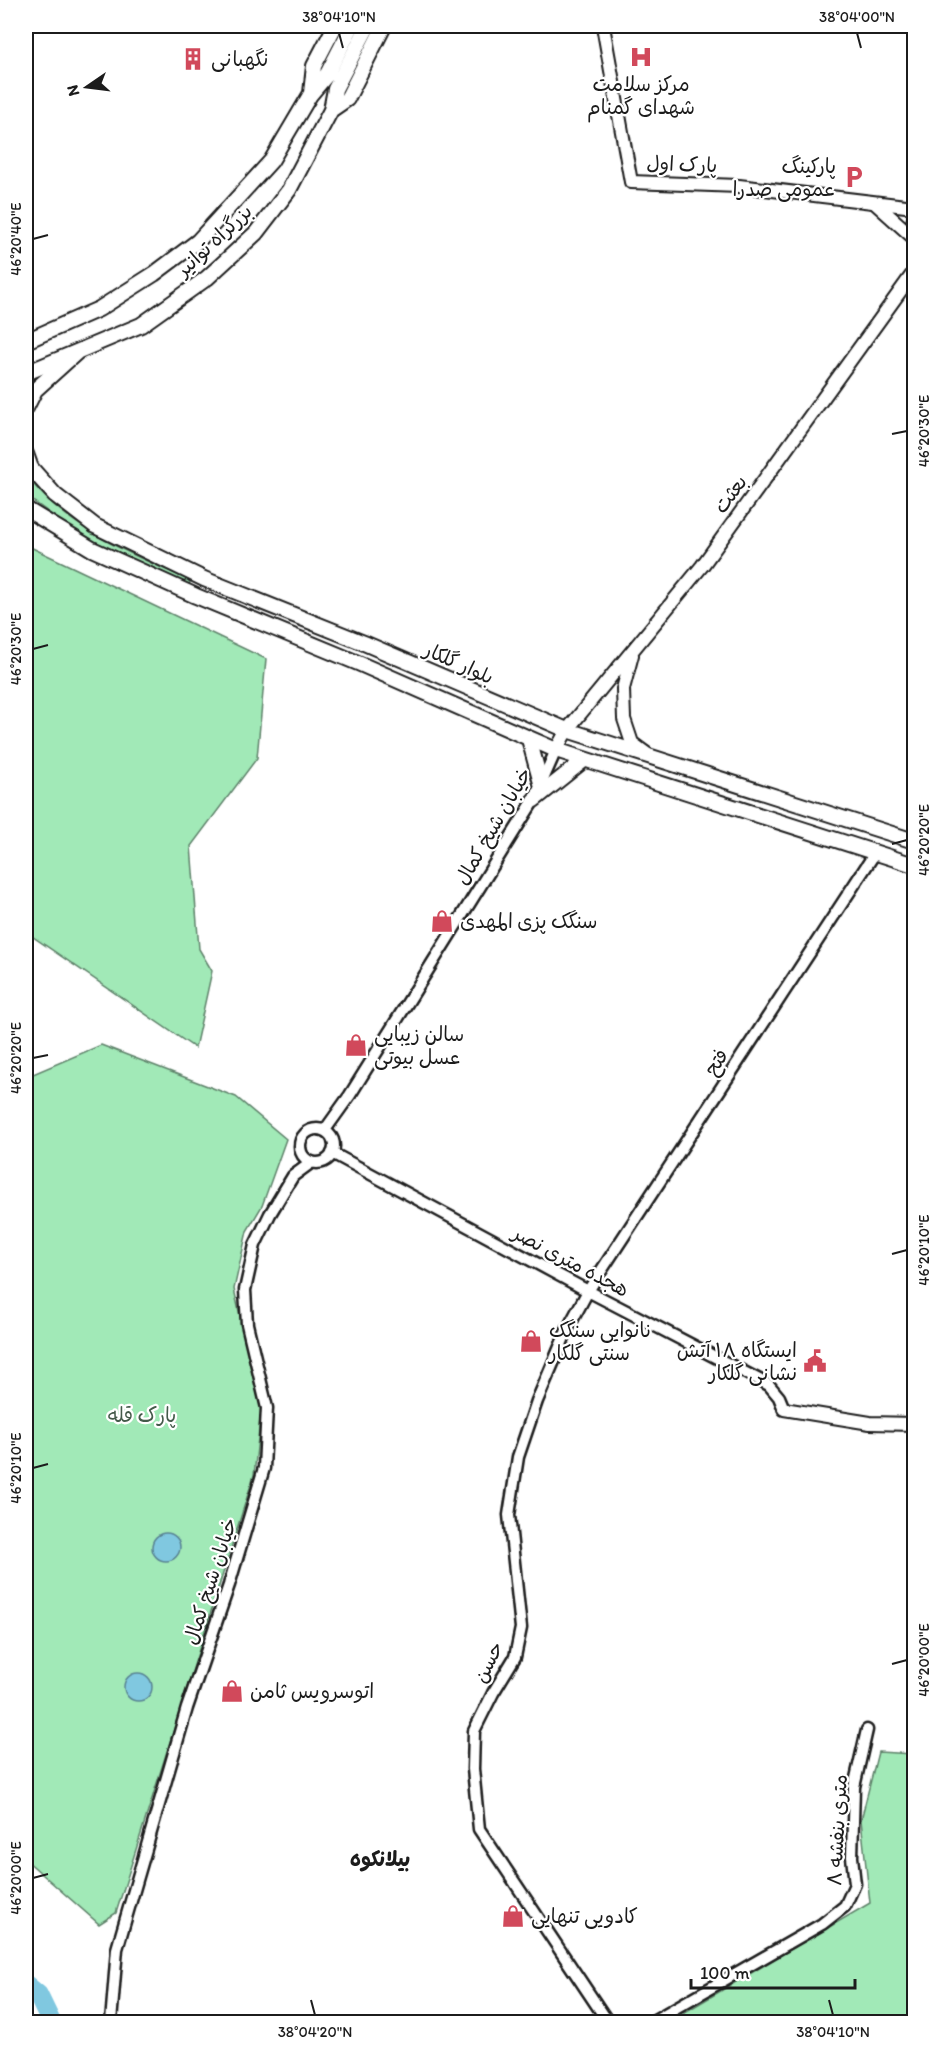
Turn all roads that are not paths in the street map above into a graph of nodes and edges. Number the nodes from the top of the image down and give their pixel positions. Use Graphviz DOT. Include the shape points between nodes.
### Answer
graph roads {
  1 [pos="335,26"];
  2 [pos="352,26"];
  3 [pos="368,26"];
  4 [pos="384,26"];
  5 [pos="603,26"];
  6 [pos="310,95"];
  7 [pos="331,110"];
  8 [pos="875,203"];
  9 [pos="915,207"];
  10 [pos="915,218"];
  11 [pos="915,238"];
  12 [pos="915,272"];
  13 [pos="26,341"];
  14 [pos="76,353"];
  15 [pos="26,373"];
  16 [pos="26,408"];
  17 [pos="26,454"];
  18 [pos="26,509"];
  19 [pos="204,579"];
  20 [pos="196,596"];
  21 [pos="634,650"];
  22 [pos="567,730"];
  23 [pos="529,739"];
  24 [pos="556,750"];
  25 [pos="650,757"];
  26 [pos="584,760"];
  27 [pos="541,783"];
  28 [pos="534,800"];
  29 [pos="915,841"];
  30 [pos="875,853"];
  31 [pos="915,865"];
  32 [pos="325,1130"];
  33 [pos="332,1153"];
  34 [pos="312,1162"];
  35 [pos="588,1291"];
  36 [pos="784,1409"];
  37 [pos="915,1424"];
  38 [pos="867,1730"];
  39 [pos="111,2022"];
  40 [pos="608,2022"];
  41 [pos="651,2022"];
  1 -- 6 [label="main road" via="314,66"];
  2 -- 6 [label="main road, بزرگراه توانیر" via="326,76"];
  3 -- 7 [label="main road, بزرگراه توانیر" via="336,89"];
  4 -- 7 [label="main road" via="347,99"];
  5 -- 8 [label="main road, پارک اول" via="631,182 740,186"];
  6 -- 13 [label="main road, بزرگراه توانیر" via="271,161 198,241 99,309"];
  7 -- 14 [label="main road, بزرگراه توانیر" via="289,190 256,233 207,278 141,325"];
  8 -- 9 [label="main road, پارک اول"];
  8 -- 11 [label="main road"];
  10 -- 11 [label="main road"];
  12 -- 21 [label="main road, بعثت" via="702,566"];
  14 -- 15 [label="main road, بزرگراه توانیر"];
  14 -- 16 [label="main road" via="35,390"];
  17 -- 19 [label="main road, بلوار گلکار" via="31,468 55,495 95,526"];
  18 -- 20 [label="main road, بلوار گلکار" via="92,549"];
  19 -- 20 [label="main road"];
  19 -- 22 [label="main road, بلوار گلکار"];
  20 -- 23 [label="main road, بلوار گلکار"];
  21 -- 22 [label="main road, بعثت"];
  21 -- 25 [label="main road" via="623,688 624,719 632,743"];
  22 -- 24 [label="main road, بعثت"];
  22 -- 25 [label="main road, بلوار گلکار"];
  23 -- 24 [label="main road, بلوار گلکار"];
  23 -- 27 [label="main road"];
  24 -- 26 [label="main road, بلوار گلکار"];
  24 -- 27 [label="street, خیابان شیخ کمال"];
  25 -- 29 [label="main road, بلوار گلکار"];
  26 -- 28 [label="main road"];
  26 -- 30 [label="main road, بلوار گلکار"];
  27 -- 28 [label="street, خیابان شیخ کمال"];
  28 -- 32 [label="street, خیابان شیخ کمال"];
  30 -- 31 [label="main road, بلوار گلکار"];
  30 -- 35 [label="street, فتح"];
  32 -- 33 [label="street" via="332,1138"];
  32 -- 34 [label="street" via="314,1129 302,1138 300,1149"];
  33 -- 34 [label="street" via="322,1162"];
  33 -- 35 [label="street, هجده متری نصر"];
  34 -- 39 [label="street, خیابان شیخ کمال" via="293,1176 255,1245 245,1290 247,1324 267,1408 264,1468 187,1708 117,1949"];
  35 -- 36 [label="street, هجده متری نصر" via="769,1385"];
  35 -- 40 [label="street, حسن" via="537,1401 518,1457 509,1515 521,1628 515,1657 474,1731 473,1769 479,1829"];
  36 -- 37 [label="main road" via="870,1424"];
  38 -- 41 [label="street, ۸ متری بنفشه" via="854,1787 855,1884 845,1906 822,1924"];
}
